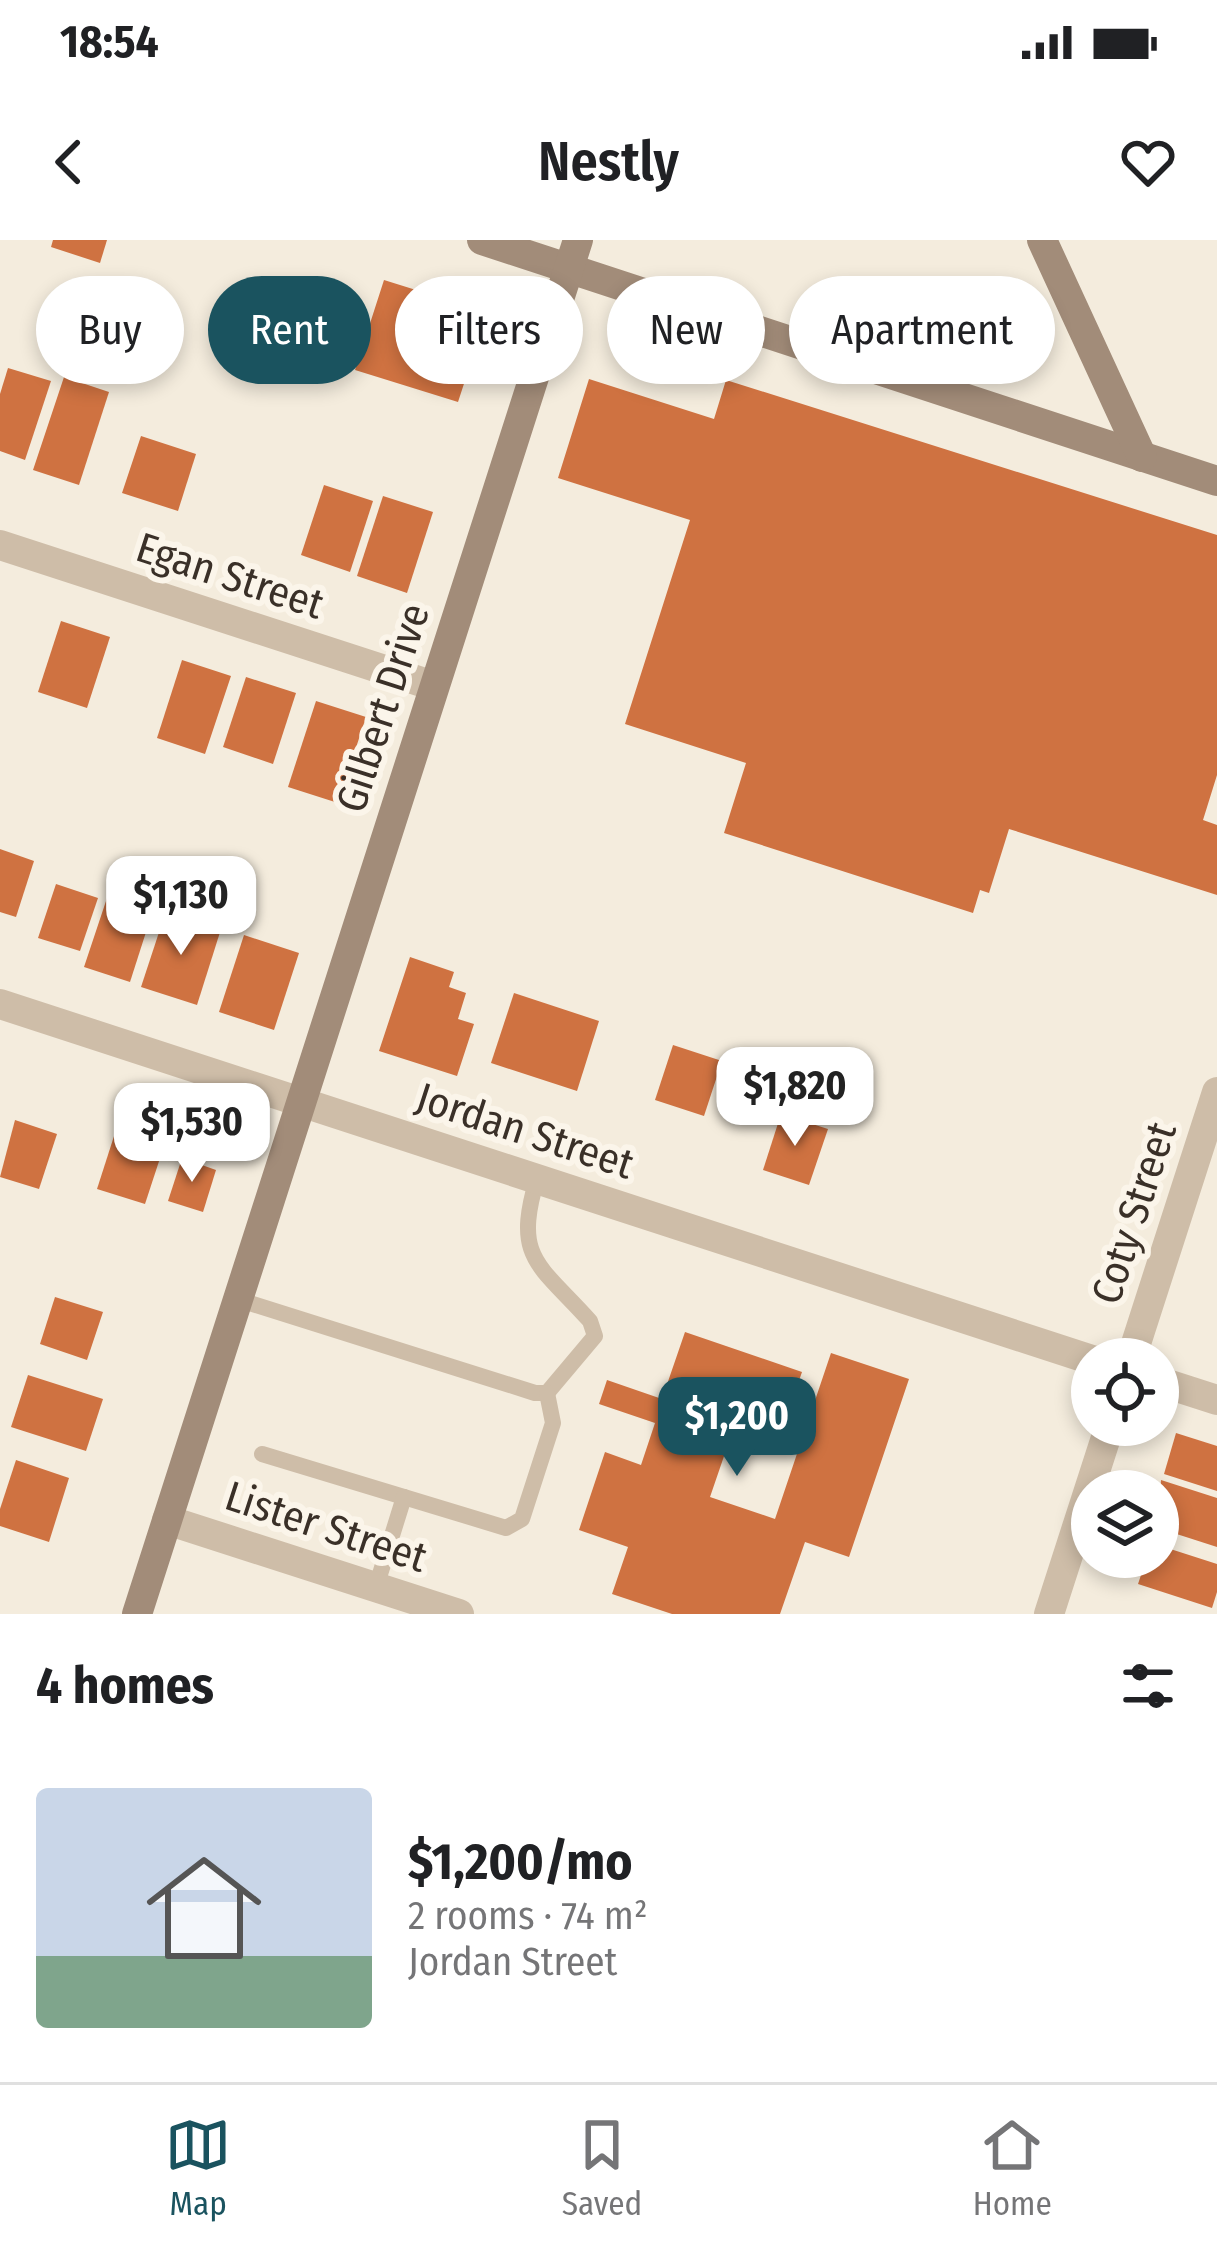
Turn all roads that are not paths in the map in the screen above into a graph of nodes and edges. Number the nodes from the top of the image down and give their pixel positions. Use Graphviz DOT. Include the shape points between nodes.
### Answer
graph roads {
  1 [pos="482,240"];
  2 [pos="1042,240"];
  3 [pos="573,254"];
  4 [pos="1142,458"];
  5 [pos="1217,481"];
  6 [pos="0,545"];
  7 [pos="434,686"];
  8 [pos="0,1004"];
  9 [pos="1217,1092"];
  10 [pos="300,1102"];
  11 [pos="537,1179"];
  12 [pos="237,1299"];
  13 [pos="1138,1338"];
  14 [pos="1071,1353"];
  15 [pos="1179,1388"];
  16 [pos="541,1393"];
  17 [pos="1217,1400"];
  18 [pos="1103,1446"];
  19 [pos="262,1454"];
  20 [pos="404,1497"];
  21 [pos="167,1520"];
  22 [pos="376,1587"];
  23 [pos="137,1614"];
  24 [pos="459,1614"];
  25 [pos="1049,1614"];
  1 -- 3 [label="street"];
  2 -- 4 [label="street"];
  3 -- 4 [label="street"];
  3 -- 7 [label="street, Gilbert Drive"];
  4 -- 5 [label="street"];
  6 -- 7 [label="street, Egan Street"];
  7 -- 10 [label="street, Gilbert Drive"];
  8 -- 10 [label="street, Jordan Street"];
  9 -- 13 [label="street, Coty Street"];
  10 -- 11 [label="street, Jordan Street"];
  10 -- 12 [label="street, Gilbert Drive"];
  11 -- 14 [label="street, Jordan Street"];
  11 -- 16 [label="lane" via="529,1250 595,1336"];
  12 -- 16 [label="lane"];
  12 -- 21 [label="street, Gilbert Drive"];
  15 -- 17 [label="street"];
  16 -- 20 [label="lane" via="553,1423 514,1526"];
  18 -- 25 [label="street"];
  19 -- 20 [label="lane"];
  20 -- 22 [label="lane"];
  21 -- 22 [label="street, Lister Street"];
  21 -- 23 [label="street, Gilbert Drive"];
  22 -- 24 [label="street, Lister Street"];
}
